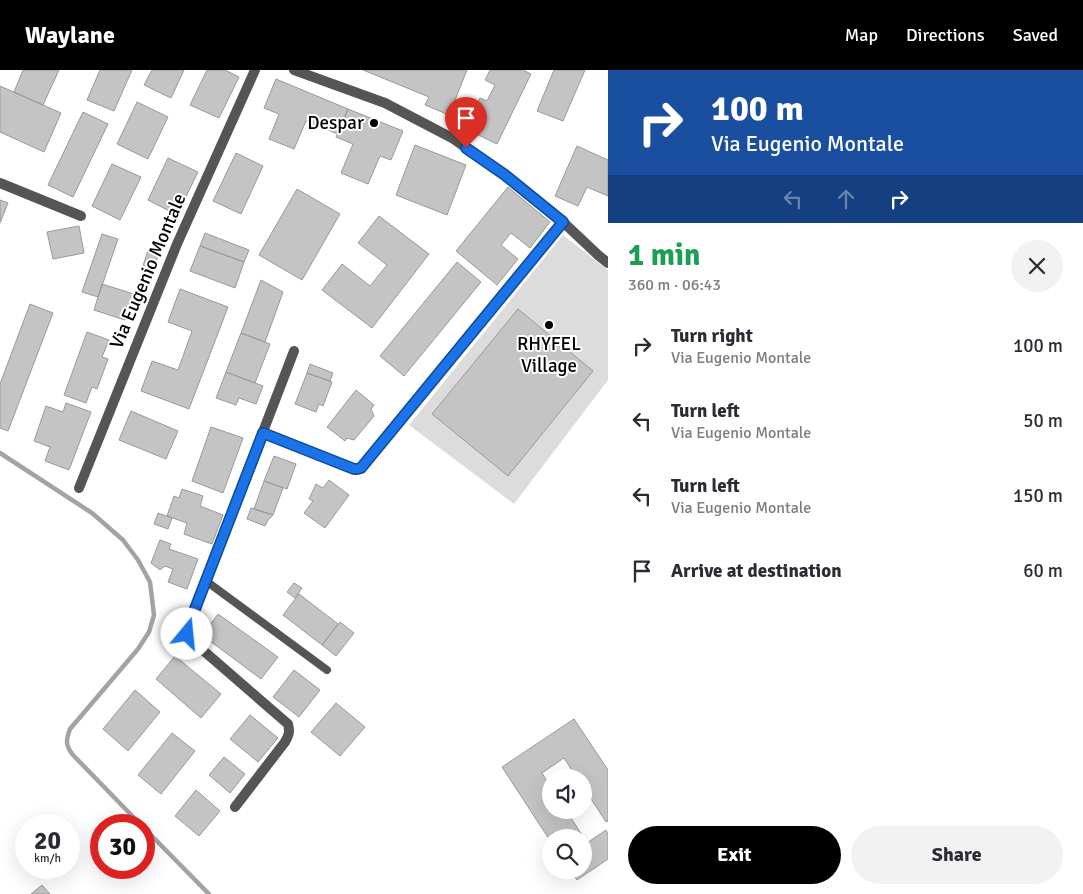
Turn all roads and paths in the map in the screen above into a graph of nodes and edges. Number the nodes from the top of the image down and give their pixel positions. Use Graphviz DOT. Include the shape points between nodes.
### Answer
graph roads {
  1 [pos="255,70"];
  2 [pos="294,70"];
  3 [pos="0,183"];
  4 [pos="81,216"];
  5 [pos="563,222"];
  6 [pos="608,263"];
  7 [pos="294,351"];
  8 [pos="263,433"];
  9 [pos="79,488"];
  10 [pos="206,581"];
  11 [pos="327,670"];
  12 [pos="235,808"];
  1 -- 9 [label="street, Via Eugenio Montale" via="177,244"];
  2 -- 5 [label="street" via="385,103 452,138"];
  3 -- 4 [label="street"];
  5 -- 6 [label="street"];
  5 -- 8 [label="street" via="361,468 354,469"];
  7 -- 8 [label="street"];
  8 -- 10 [label="street"];
  10 -- 11 [label="lane"];
  10 -- 12 [label="street" via="187,634 288,724 290,731"];
}
